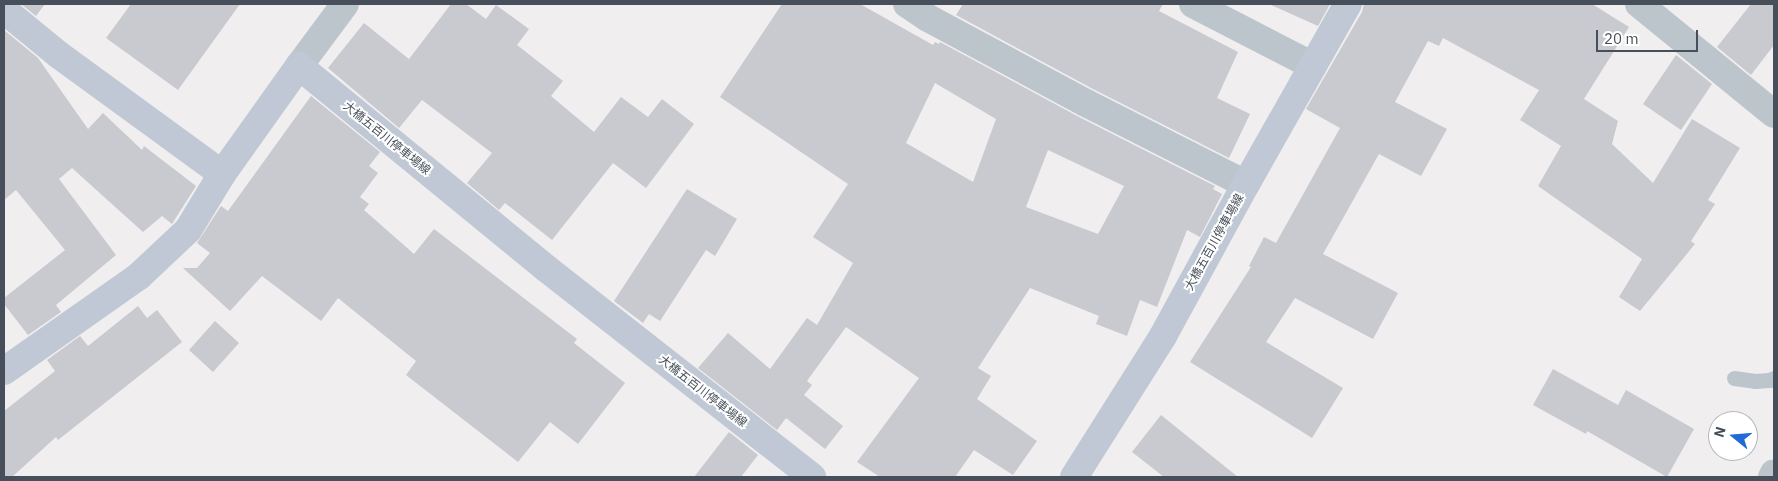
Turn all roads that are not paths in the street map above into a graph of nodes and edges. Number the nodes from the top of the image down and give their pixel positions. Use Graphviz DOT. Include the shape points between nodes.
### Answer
graph roads {
  1 [pos="345,4"];
  2 [pos="907,4"];
  3 [pos="1193,4"];
  4 [pos="1348,4"];
  5 [pos="1639,4"];
  6 [pos="4,10"];
  7 [pos="299,66"];
  8 [pos="1312,66"];
  9 [pos="1774,114"];
  10 [pos="222,174"];
  11 [pos="1246,184"];
  12 [pos="4,371"];
  13 [pos="1734,378"];
  14 [pos="1774,378"];
  15 [pos="1774,473"];
  16 [pos="812,477"];
  17 [pos="1074,477"];
  18 [pos="1772,477"];
  1 -- 7 [label="street"];
  2 -- 11 [label="street" via="1070,94"];
  3 -- 8 [label="street"];
  4 -- 8 [label="main road, 大橋五百川停車場線"];
  5 -- 9 [label="street"];
  6 -- 10 [label="main road" via="59,55"];
  7 -- 10 [label="main road"];
  7 -- 16 [label="main road, 大橋五百川停車場線" via="546,269"];
  8 -- 11 [label="main road, 大橋五百川停車場線"];
  10 -- 12 [label="main road" via="188,230 161,257"];
  11 -- 17 [label="main road, 大橋五百川停車場線" via="1163,336"];
  13 -- 14 [label="lane"];
  15 -- 18 [label="street"];
}
